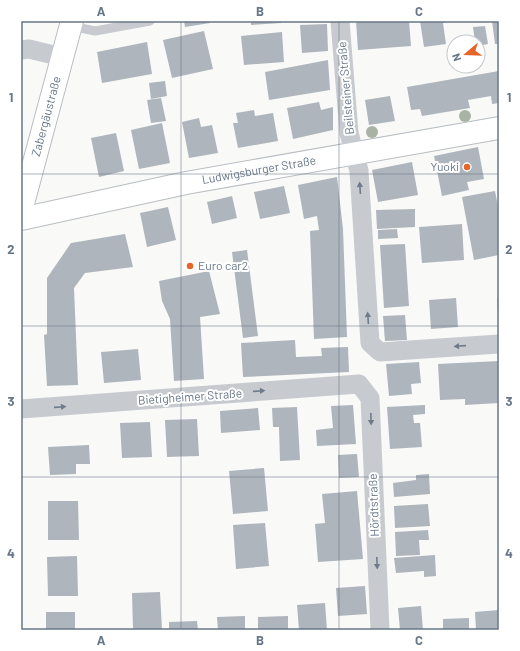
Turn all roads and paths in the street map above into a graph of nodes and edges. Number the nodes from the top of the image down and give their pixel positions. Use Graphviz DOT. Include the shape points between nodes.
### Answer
graph roads {
  1 [pos="150,21"];
  2 [pos="340,21"];
  3 [pos="71,24"];
  4 [pos="21,50"];
  5 [pos="62,57"];
  6 [pos="499,128"];
  7 [pos="354,154"];
  8 [pos="21,211"];
  9 [pos="21,219"];
  10 [pos="499,344"];
  11 [pos="359,384"];
  12 [pos="21,410"];
  13 [pos="380,630"];
  1 -- 3 [label="lane" via="95,31"];
  2 -- 7 [label="street, Beilsteiner Straße" via="349,133"];
  3 -- 5 [label="main road, Zabergäustraße"];
  4 -- 5 [label="street" via="29,49"];
  5 -- 8 [label="main road, Zabergäustraße"];
  6 -- 7 [label="main road, Ludwigsburger Straße"];
  7 -- 9 [label="main road, Ludwigsburger Straße" via="186,183"];
  10 -- 7 [label="street, one-way" via="380,352 370,344 359,171"];
  12 -- 11 [label="street, Bietigheimer Straße, one-way"];
  11 -- 13 [label="street, Hördtstraße, one-way" via="370,398"];
}
